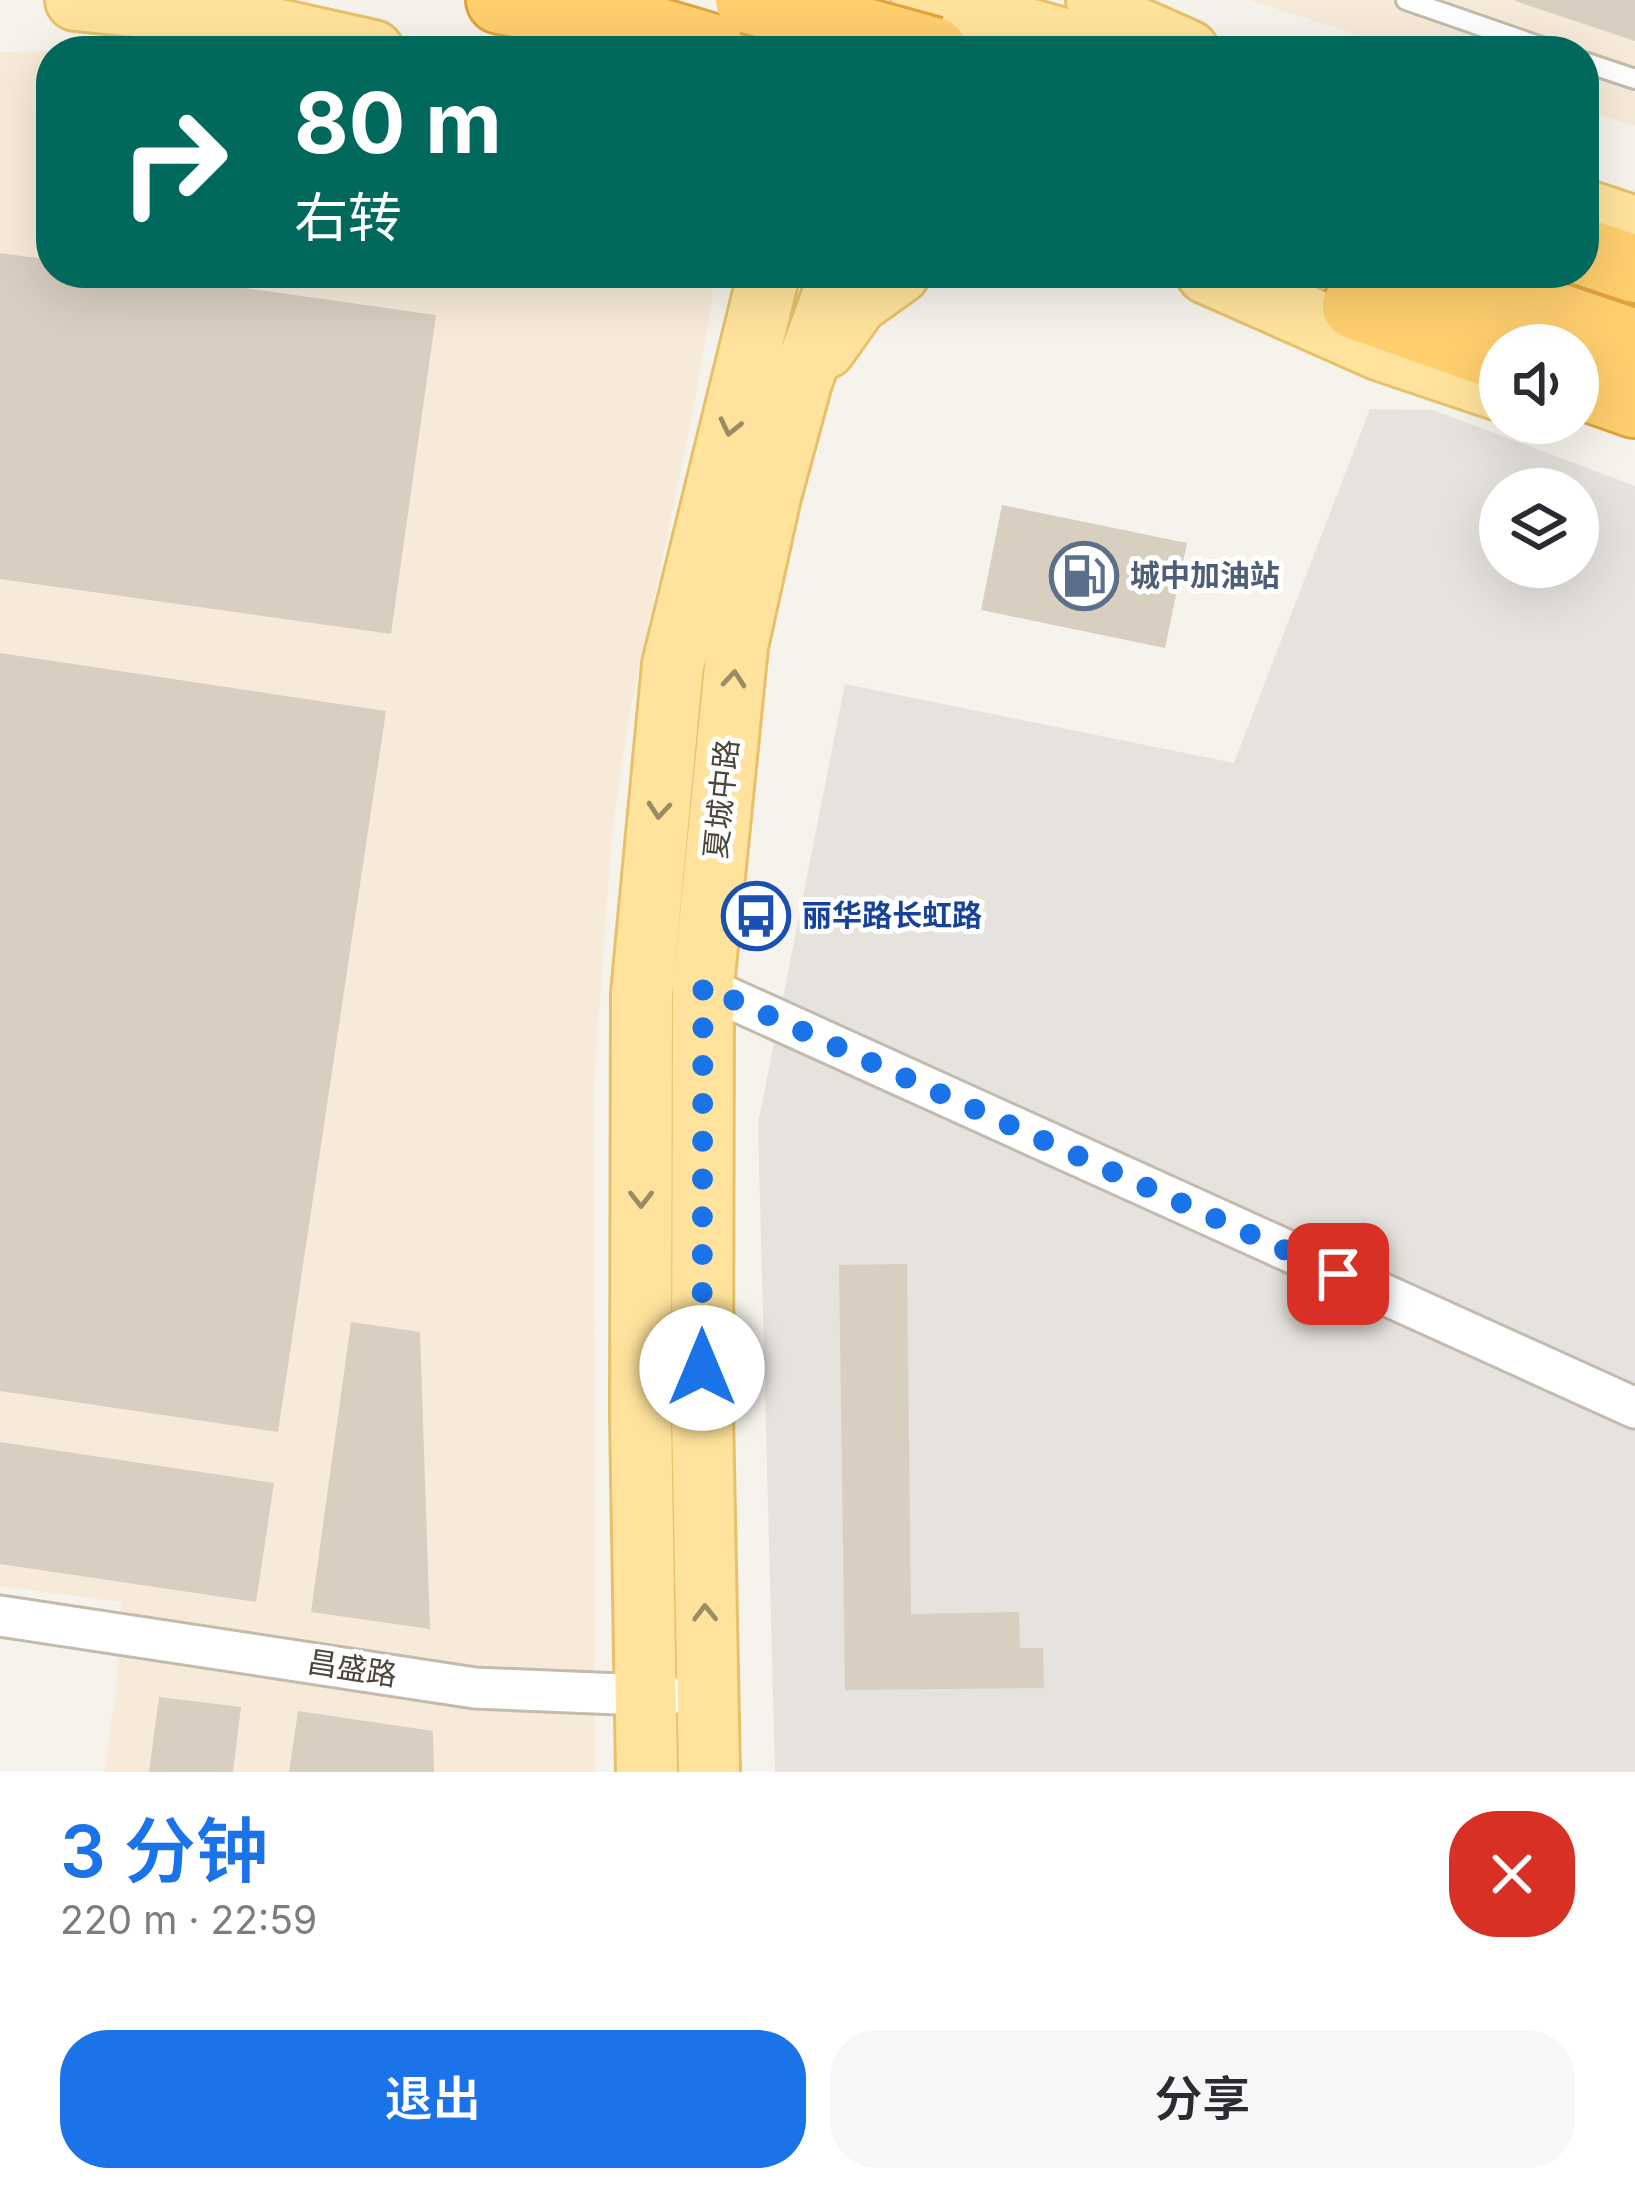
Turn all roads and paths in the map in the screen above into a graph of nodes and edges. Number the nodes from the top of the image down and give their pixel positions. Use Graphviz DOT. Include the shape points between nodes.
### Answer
graph roads {
  1 [pos="76,0"];
  2 [pos="144,0"];
  3 [pos="500,0"];
  4 [pos="749,0"];
  5 [pos="851,0"];
  6 [pos="912,0"];
  7 [pos="922,0"];
  8 [pos="1096,0"];
  9 [pos="1406,0"];
  10 [pos="206,14"];
  11 [pos="305,36"];
  12 [pos="672,36"];
  13 [pos="839,36"];
  14 [pos="880,36"];
  15 [pos="903,36"];
  16 [pos="1053,36"];
  17 [pos="1154,36"];
  18 [pos="1510,36"];
  19 [pos="1599,67"];
  20 [pos="1635,79"];
  21 [pos="1599,215"];
  22 [pos="1635,226"];
  23 [pos="1599,257"];
  24 [pos="1635,268"];
  25 [pos="740,288"];
  26 [pos="765,288"];
  27 [pos="835,288"];
  28 [pos="878,288"];
  29 [pos="1241,288"];
  30 [pos="1295,288"];
  31 [pos="1472,288"];
  32 [pos="1356,306"];
  33 [pos="1635,343"];
  34 [pos="1479,345"];
  35 [pos="747,356"];
  36 [pos="1599,376"];
  37 [pos="801,382"];
  38 [pos="1479,384"];
  39 [pos="1635,387"];
  40 [pos="1599,391"];
  41 [pos="1635,404"];
  42 [pos="1599,424"];
  43 [pos="1635,436"];
  44 [pos="703,986"];
  45 [pos="1635,1408"];
  46 [pos="0,1616"];
  47 [pos="646,1696"];
  48 [pos="707,1698"];
  49 [pos="647,1772"];
  50 [pos="709,1772"];
  1 -- 10 [label="main road"];
  2 -- 10 [label="main road"];
  3 -- 12 [label="highway"];
  4 -- 14 [label="highway, bridge"];
  5 -- 13 [label="main road"];
  6 -- 15 [label="main road"];
  7 -- 16 [label="main road"];
  8 -- 17 [label="main road"];
  9 -- 18 [label="lane"];
  10 -- 11 [label="main road"];
  19 -- 20 [label="lane"];
  21 -- 22 [label="main road"];
  23 -- 24 [label="highway"];
  25 -- 35 [label="main road"];
  26 -- 35 [label="main road, 夏城中路"];
  27 -- 37 [label="main road, 夏城中路"];
  28 -- 37 [label="main road" via="857,303"];
  29 -- 38 [label="main road"];
  30 -- 32 [label="main road"];
  31 -- 33 [label="highway"];
  32 -- 34 [label="highway"];
  35 -- 47 [label="main road, 夏城中路, one-way" via="673,665 642,994"];
  36 -- 39 [label="main road"];
  44 -- 37 [label="main road, 夏城中路, one-way" via="737,646"];
  40 -- 41 [label="highway"];
  42 -- 43 [label="main road"];
  44 -- 45 [label="street"];
  48 -- 44 [label="main road, 夏城中路, one-way"];
  46 -- 47 [label="street, 昌盛路" via="475,1688"];
  47 -- 48 [label="street, 昌盛路"];
  47 -- 49 [label="main road, 夏城中路"];
  48 -- 50 [label="main road, 夏城中路"];
}
